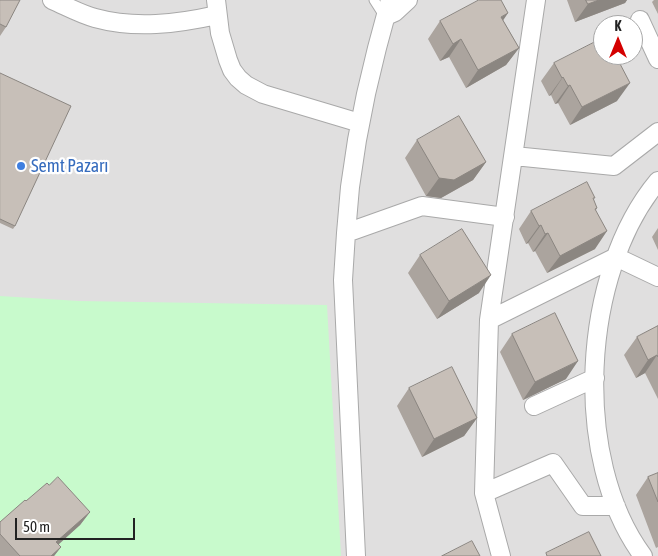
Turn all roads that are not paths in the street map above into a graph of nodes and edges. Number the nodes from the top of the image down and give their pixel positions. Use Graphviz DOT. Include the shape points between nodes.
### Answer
graph roads {
  1 [pos="52,0"];
  2 [pos="374,0"];
  3 [pos="408,0"];
  4 [pos="536,0"];
  5 [pos="216,8"];
  6 [pos="388,8"];
  7 [pos="643,26"];
  8 [pos="658,59"];
  9 [pos="360,123"];
  10 [pos="658,132"];
  11 [pos="514,156"];
  12 [pos="658,181"];
  13 [pos="505,217"];
  14 [pos="346,233"];
  15 [pos="616,257"];
  16 [pos="658,277"];
  17 [pos="489,320"];
  18 [pos="594,378"];
  19 [pos="534,406"];
  20 [pos="484,493"];
  21 [pos="616,506"];
  22 [pos="356,556"];
  23 [pos="501,556"];
  24 [pos="644,556"];
  1 -- 5 [label="street" via="93,18 137,24 178,23"];
  2 -- 6 [label="lane" via="381,11"];
  3 -- 6 [label="street" via="395,12"];
  4 -- 11 [label="street"];
  5 -- 9 [label="street" via="228,60 246,85 263,94"];
  6 -- 9 [label="street"];
  7 -- 8 [label="street"];
  9 -- 14 [label="street"];
  10 -- 11 [label="street" via="614,166"];
  11 -- 13 [label="street"];
  12 -- 15 [label="street" via="636,214"];
  13 -- 14 [label="street" via="422,206"];
  13 -- 17 [label="street"];
  14 -- 22 [label="street" via="343,280"];
  15 -- 16 [label="street"];
  15 -- 17 [label="street"];
  15 -- 18 [label="street" via="599,320"];
  17 -- 20 [label="street"];
  18 -- 19 [label="street"];
  18 -- 21 [label="street" via="603,463"];
  20 -- 21 [label="street" via="553,463 583,506"];
  20 -- 23 [label="street"];
  21 -- 24 [label="street"];
}
